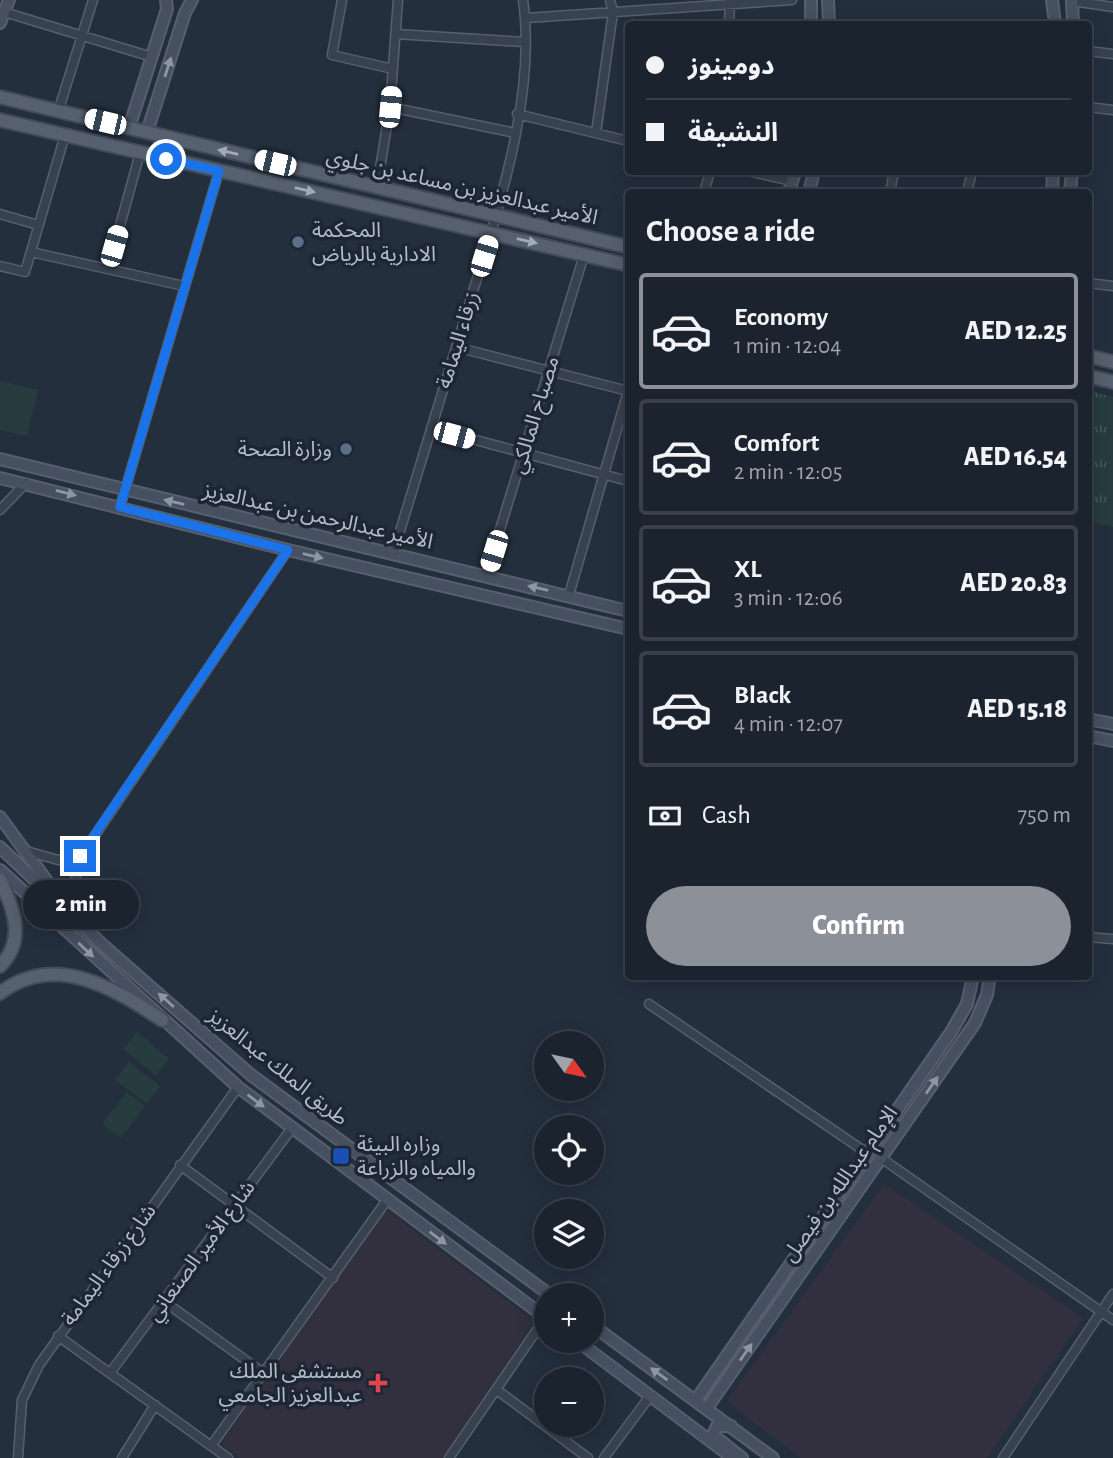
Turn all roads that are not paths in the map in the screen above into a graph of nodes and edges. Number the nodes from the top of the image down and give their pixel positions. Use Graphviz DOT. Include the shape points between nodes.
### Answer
graph roads {
  1 [pos="9,0"];
  2 [pos="93,0"];
  3 [pos="166,0"];
  4 [pos="192,0"];
  5 [pos="342,0"];
  6 [pos="398,0"];
  7 [pos="523,0"];
  8 [pos="610,0"];
  9 [pos="792,0"];
  10 [pos="811,0"];
  11 [pos="828,0"];
  12 [pos="1052,0"];
  13 [pos="1072,1"];
  14 [pos="730,2"];
  15 [pos="1113,7"];
  16 [pos="613,12"];
  17 [pos="2,17"];
  18 [pos="526,19"];
  19 [pos="164,20"];
  20 [pos="729,21"];
  21 [pos="811,21"];
  22 [pos="829,21"];
  23 [pos="1055,21"];
  24 [pos="1073,21"];
  25 [pos="181,24"];
  26 [pos="396,34"];
  27 [pos="83,36"];
  28 [pos="524,42"];
  29 [pos="1092,51"];
  30 [pos="1113,54"];
  31 [pos="152,57"];
  32 [pos="393,69"];
  33 [pos="0,97"];
  34 [pos="390,107"];
  35 [pos="1092,107"];
  36 [pos="1113,110"];
  37 [pos="58,111"];
  38 [pos="517,114"];
  39 [pos="0,120"];
  40 [pos="129,128"];
  41 [pos="147,132"];
  42 [pos="596,133"];
  43 [pos="515,134"];
  44 [pos="65,135"];
  45 [pos="625,140"];
  46 [pos="140,153"];
  47 [pos="219,171"];
  48 [pos="764,175"];
  49 [pos="792,182"];
  50 [pos="377,187"];
  51 [pos="0,214"];
  52 [pos="496,216"];
  53 [pos="38,225"];
  54 [pos="491,233"];
  55 [pos="625,246"];
  56 [pos="31,252"];
  57 [pos="584,255"];
  58 [pos="625,264"];
  59 [pos="0,266"];
  60 [pos="108,269"];
  61 [pos="1092,283"];
  62 [pos="184,286"];
  63 [pos="1113,286"];
  64 [pos="456,347"];
  65 [pos="1092,357"];
  66 [pos="1113,362"];
  67 [pos="549,371"];
  68 [pos="1092,377"];
  69 [pos="1113,382"];
  70 [pos="625,390"];
  71 [pos="625,402"];
  72 [pos="431,428"];
  73 [pos="524,453"];
  74 [pos="2,459"];
  75 [pos="0,475"];
  76 [pos="604,475"];
  77 [pos="625,480"];
  78 [pos="26,483"];
  79 [pos="125,490"];
  80 [pos="120,507"];
  81 [pos="0,510"];
  82 [pos="288,550"];
  83 [pos="393,554"];
  84 [pos="486,575"];
  85 [pos="569,595"];
  86 [pos="625,610"];
  87 [pos="625,628"];
  88 [pos="1092,720"];
  89 [pos="1113,724"];
  90 [pos="1092,737"];
  91 [pos="1113,741"];
  92 [pos="0,817"];
  93 [pos="0,847"];
  94 [pos="22,850"];
  95 [pos="80,856"];
  96 [pos="0,870"];
  97 [pos="0,880"];
  98 [pos="87,929"];
  99 [pos="1092,937"];
  100 [pos="1113,939"];
  101 [pos="0,965"];
  102 [pos="19,979"];
  103 [pos="972,980"];
  104 [pos="989,980"];
  105 [pos="0,983"];
  106 [pos="0,993"];
  107 [pos="649,1004"];
  108 [pos="162,1020"];
  109 [pos="238,1087"];
  110 [pos="292,1128"];
  111 [pos="867,1153"];
  112 [pos="881,1158"];
  113 [pos="180,1165"];
  114 [pos="387,1200"];
  115 [pos="234,1204"];
  116 [pos="332,1278"];
  117 [pos="534,1283"];
  118 [pos="1113,1294"];
  119 [pos="165,1302"];
  120 [pos="534,1309"];
  121 [pos="1101,1312"];
  122 [pos="1113,1320"];
  123 [pos="604,1334"];
  124 [pos="58,1336"];
  125 [pos="534,1336"];
  126 [pos="593,1353"];
  127 [pos="262,1372"];
  128 [pos="110,1373"];
  129 [pos="497,1390"];
  130 [pos="650,1396"];
  131 [pos="696,1400"];
  132 [pos="155,1405"];
  133 [pos="708,1408"];
  134 [pos="731,1426"];
  135 [pos="211,1446"];
  136 [pos="18,1458"];
  137 [pos="122,1458"];
  138 [pos="228,1458"];
  139 [pos="449,1458"];
  140 [pos="588,1458"];
  141 [pos="604,1458"];
  142 [pos="733,1458"];
  143 [pos="742,1458"];
  144 [pos="773,1458"];
  145 [pos="1003,1458"];
  1 -- 17 [label="street"];
  2 -- 27 [label="street"];
  3 -- 19 [label="street"];
  4 -- 25 [label="street"];
  5 -- 32 [label="street" via="332,55"];
  6 -- 26 [label="street"];
  7 -- 18 [label="street, زرقاء اليمامة"];
  8 -- 16 [label="street"];
  9 -- 14 [label="street"];
  10 -- 21 [label="street"];
  11 -- 22 [label="street"];
  12 -- 23 [label="street"];
  13 -- 15 [label="street"];
  13 -- 24 [label="street"];
  14 -- 16 [label="street"];
  14 -- 20 [label="street"];
  16 -- 18 [label="street"];
  16 -- 42 [label="street"];
  17 -- 27 [label="street"];
  18 -- 28 [label="street, زرقاء اليمامة"];
  19 -- 25 [label="street" via="176,14"];
  19 -- 31 [label="street"];
  41 -- 25 [label="street, one-way"];
  26 -- 28 [label="street"];
  26 -- 32 [label="street"];
  27 -- 31 [label="street"];
  27 -- 37 [label="street"];
  28 -- 38 [label="street, زرقاء اليمامة"];
  29 -- 30 [label="street"];
  31 -- 40 [label="street"];
  32 -- 34 [label="street"];
  33 -- 37 [label="main road, الأمير عبدالعزيز بن مساعد بن جلوي"];
  34 -- 43 [label="street"];
  34 -- 50 [label="street"];
  35 -- 36 [label="street"];
  37 -- 40 [label="main road, الأمير عبدالعزيز بن مساعد بن جلوي"];
  38 -- 42 [label="street"];
  38 -- 43 [label="street, زرقاء اليمامة"];
  39 -- 44 [label="main road, الأمير عبدالعزيز بن مساعد بن جلوي"];
  40 -- 41 [label="main road, الأمير عبدالعزيز بن مساعد بن جلوي"];
  50 -- 41 [label="main road, الأمير عبدالعزيز بن مساعد بن جلوي, one-way"];
  42 -- 45 [label="street"];
  43 -- 52 [label="street, زرقاء اليمامة"];
  44 -- 46 [label="main road, الأمير عبدالعزيز بن مساعد بن جلوي"];
  44 -- 53 [label="street"];
  46 -- 47 [label="main road, الأمير عبدالعزيز بن مساعد بن جلوي"];
  46 -- 60 [label="street"];
  47 -- 54 [label="main road, الأمير عبدالعزيز بن مساعد بن جلوي, one-way"];
  47 -- 62 [label="street"];
  48 -- 49 [label="street"];
  50 -- 52 [label="main road, الأمير عبدالعزيز بن مساعد بن جلوي"];
  51 -- 53 [label="street"];
  52 -- 54 [label="street, زرقاء اليمامة"];
  52 -- 55 [label="main road, الأمير عبدالعزيز بن مساعد بن جلوي"];
  53 -- 56 [label="street"];
  54 -- 57 [label="main road, الأمير عبدالعزيز بن مساعد بن جلوي, one-way"];
  54 -- 64 [label="street, زرقاء اليمامة"];
  56 -- 59 [label="street" via="25,272"];
  56 -- 60 [label="street"];
  57 -- 58 [label="main road, الأمير عبدالعزيز بن مساعد بن جلوي"];
  57 -- 67 [label="street, مصباح المالكي"];
  60 -- 62 [label="street"];
  61 -- 63 [label="street"];
  62 -- 79 [label="street"];
  64 -- 67 [label="street"];
  64 -- 72 [label="street, زرقاء اليمامة"];
  65 -- 66 [label="main road"];
  67 -- 70 [label="street"];
  67 -- 73 [label="street, مصباح المالكي"];
  68 -- 69 [label="main road"];
  71 -- 76 [label="street"];
  72 -- 73 [label="street"];
  72 -- 83 [label="street, زرقاء اليمامة"];
  73 -- 76 [label="street"];
  73 -- 84 [label="street, مصباح المالكي"];
  74 -- 75 [label="street"];
  74 -- 79 [label="street, الأمير عبدالرحمن بن عبدالعزيز"];
  75 -- 78 [label="street, الأمير عبدالرحمن بن عبدالعزيز"];
  76 -- 77 [label="street"];
  76 -- 85 [label="street"];
  78 -- 80 [label="street, الأمير عبدالرحمن بن عبدالعزيز, one-way"];
  78 -- 81 [label="street"];
  79 -- 80 [label="street"];
  83 -- 79 [label="street, الأمير عبدالرحمن بن عبدالعزيز, one-way"];
  80 -- 82 [label="street, الأمير عبدالرحمن بن عبدالعزيز"];
  82 -- 87 [label="street, الأمير عبدالرحمن بن عبدالعزيز, one-way"];
  82 -- 95 [label="street"];
  83 -- 84 [label="street, الأمير عبدالرحمن بن عبدالعزيز"];
  85 -- 84 [label="street, الأمير عبدالرحمن بن عبدالعزيز, one-way"];
  85 -- 86 [label="street, الأمير عبدالرحمن بن عبدالعزيز"];
  88 -- 89 [label="street"];
  90 -- 91 [label="street"];
  92 -- 94 [label="street"];
  93 -- 98 [label="street, طريق الملك عبدالعزيز"];
  94 -- 95 [label="street" via="58,860"];
  94 -- 98 [label="street"];
  95 -- 98 [label="street" via="71,899"];
  96 -- 108 [label="street, طريق الملك عبدالعزيز, one-way"];
  97 -- 101 [label="main road" via="16,925 10,956"];
  117 -- 98 [label="street, طريق الملك عبدالعزيز, one-way" via="266,1087"];
  99 -- 100 [label="street"];
  102 -- 105 [label="main road"];
  102 -- 106 [label="main road"];
  102 -- 108 [label="main road" via="77,976"];
  103 -- 111 [label="street, الإمام عبدالله بن فيصل" via="967,1004 951,1032"];
  112 -- 104 [label="street, الإمام عبدالله بن فيصل, one-way" via="975,1023"];
  107 -- 111 [label="street"];
  108 -- 109 [label="street, طريق الملك عبدالعزيز"];
  109 -- 110 [label="street, طريق الملك عبدالعزيز, one-way"];
  109 -- 113 [label="street, شارع زرقاء اليمامة"];
  110 -- 114 [label="street, طريق الملك عبدالعزيز"];
  110 -- 115 [label="street, شارع الأمير الصنعاني"];
  111 -- 131 [label="street, الإمام عبدالله بن فيصل"];
  112 -- 121 [label="street"];
  133 -- 112 [label="street, الإمام عبدالله بن فيصل, one-way"];
  113 -- 115 [label="street"];
  113 -- 124 [label="street, شارع زرقاء اليمامة"];
  114 -- 116 [label="street"];
  114 -- 120 [label="street, طريق الملك عبدالعزيز, one-way"];
  115 -- 116 [label="street"];
  115 -- 119 [label="street, شارع الأمير الصنعاني"];
  116 -- 127 [label="street"];
  118 -- 121 [label="street"];
  119 -- 127 [label="street"];
  119 -- 128 [label="street, شارع الأمير الصنعاني"];
  121 -- 122 [label="street"];
  121 -- 145 [label="street"];
  131 -- 123 [label="street, one-way"];
  124 -- 128 [label="street"];
  124 -- 136 [label="street, شارع زرقاء اليمامة" via="22,1400"];
  125 -- 129 [label="street"];
  126 -- 130 [label="street"];
  127 -- 135 [label="street"];
  128 -- 132 [label="street"];
  129 -- 139 [label="street"];
  129 -- 140 [label="street"];
  130 -- 141 [label="street"];
  130 -- 142 [label="street"];
  131 -- 133 [label="street"];
  132 -- 135 [label="street"];
  132 -- 137 [label="street"];
  133 -- 134 [label="street"];
  134 -- 143 [label="street" via="716,1426 713,1435"];
  134 -- 144 [label="street"];
  135 -- 138 [label="street"];
}
